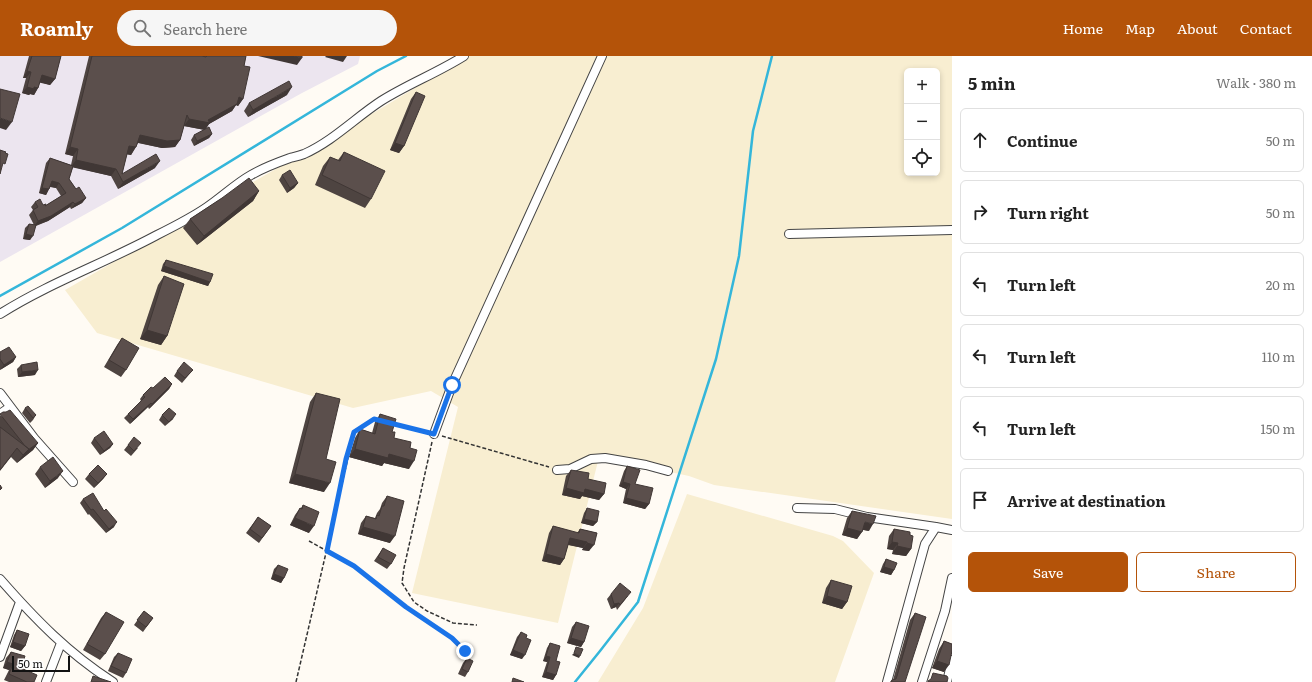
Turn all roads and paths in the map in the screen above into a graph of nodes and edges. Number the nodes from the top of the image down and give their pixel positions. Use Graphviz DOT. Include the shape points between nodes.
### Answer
graph roads {
  1 [pos="464,56"];
  2 [pos="602,56"];
  3 [pos="952,230"];
  4 [pos="789,234"];
  5 [pos="0,314"];
  6 [pos="0,393"];
  7 [pos="10,407"];
  8 [pos="0,414"];
  9 [pos="381,421"];
  10 [pos="389,423"];
  11 [pos="434,434"];
  12 [pos="557,470"];
  13 [pos="668,471"];
  14 [pos="73,482"];
  15 [pos="797,508"];
  16 [pos="936,527"];
  17 [pos="952,530"];
  18 [pos="309,541"];
  19 [pos="327,551"];
  20 [pos="952,578"];
  21 [pos="0,579"];
  22 [pos="20,602"];
  23 [pos="477,625"];
  24 [pos="60,643"];
  25 [pos="465,651"];
  26 [pos="0,657"];
  27 [pos="952,660"];
  28 [pos="46,682"];
  29 [pos="113,682"];
  30 [pos="296,682"];
  31 [pos="887,682"];
  32 [pos="922,682"];
  33 [pos="947,682"];
  1 -- 5 [label="street" via="371,107 310,151 252,174 206,208 182,222 32,295"];
  2 -- 11 [label="street" via="452,385"];
  3 -- 4 [label="street"];
  6 -- 7 [label="street"];
  7 -- 8 [label="street"];
  7 -- 14 [label="street"];
  9 -- 19 [label="path" via="374,419 354,432"];
  10 -- 11 [label="path"];
  11 -- 12 [label="path"];
  11 -- 23 [label="path" via="402,583 414,602 427,611 453,623"];
  12 -- 13 [label="street" via="570,469 591,459 605,458"];
  15 -- 16 [label="street" via="835,509 867,517"];
  16 -- 17 [label="street"];
  16 -- 31 [label="street" via="925,544"];
  18 -- 19 [label="path"];
  19 -- 25 [label="path" via="354,566 406,607 452,638"];
  19 -- 30 [label="path"];
  20 -- 32 [label="street" via="945,611"];
  21 -- 22 [label="street"];
  22 -- 24 [label="street"];
  22 -- 26 [label="street"];
  24 -- 28 [label="street"];
  24 -- 29 [label="street"];
  27 -- 33 [label="street"];
}
